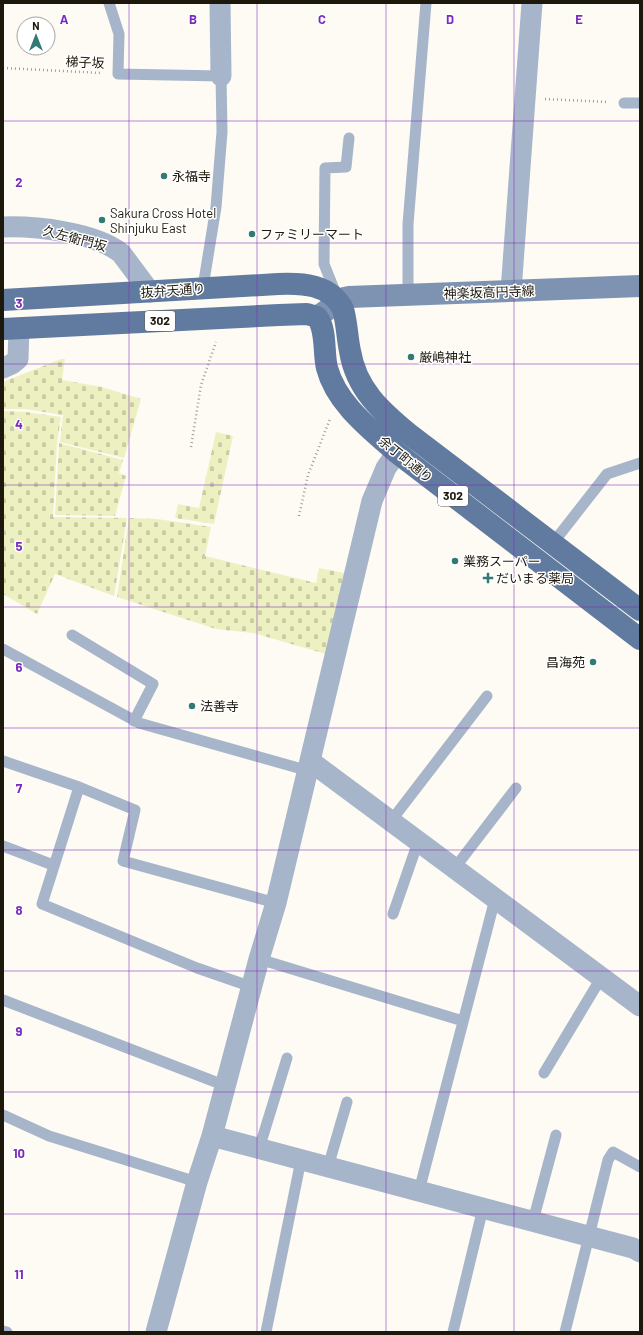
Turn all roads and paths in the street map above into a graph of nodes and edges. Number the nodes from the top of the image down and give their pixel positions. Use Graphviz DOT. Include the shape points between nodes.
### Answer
graph roads {
  1 [pos="109,3"];
  2 [pos="220,3"];
  3 [pos="426,3"];
  4 [pos="532,3"];
  5 [pos="3,68"];
  6 [pos="118,74"];
  7 [pos="221,76"];
  8 [pos="525,98"];
  9 [pos="624,103"];
  10 [pos="640,104"];
  11 [pos="349,138"];
  12 [pos="3,227"];
  13 [pos="640,286"];
  14 [pos="203,288"];
  15 [pos="512,291"];
  16 [pos="150,292"];
  17 [pos="408,294"];
  18 [pos="3,300"];
  19 [pos="339,301"];
  20 [pos="318,317"];
  21 [pos="11,329"];
  22 [pos="216,342"];
  23 [pos="3,368"];
  24 [pos="330,419"];
  25 [pos="409,434"];
  26 [pos="191,447"];
  27 [pos="396,452"];
  28 [pos="640,463"];
  29 [pos="299,516"];
  30 [pos="553,543"];
  31 [pos="640,610"];
  32 [pos="72,635"];
  33 [pos="640,639"];
  34 [pos="3,649"];
  35 [pos="487,696"];
  36 [pos="134,721"];
  37 [pos="3,761"];
  38 [pos="310,766"];
  39 [pos="79,787"];
  40 [pos="516,788"];
  41 [pos="391,821"];
  42 [pos="418,842"];
  43 [pos="3,846"];
  44 [pos="53,865"];
  45 [pos="454,869"];
  46 [pos="495,899"];
  47 [pos="276,903"];
  48 [pos="393,914"];
  49 [pos="259,959"];
  50 [pos="601,978"];
  51 [pos="252,987"];
  52 [pos="3,1000"];
  53 [pos="640,1006"];
  54 [pos="463,1021"];
  55 [pos="287,1058"];
  56 [pos="544,1072"];
  57 [pos="226,1086"];
  58 [pos="347,1102"];
  59 [pos="3,1115"];
  60 [pos="556,1135"];
  61 [pos="212,1136"];
  62 [pos="259,1149"];
  63 [pos="301,1160"];
  64 [pos="328,1167"];
  65 [pos="640,1167"];
  66 [pos="197,1182"];
  67 [pos="419,1191"];
  68 [pos="483,1208"];
  69 [pos="533,1221"];
  70 [pos="588,1235"];
  71 [pos="640,1252"];
  72 [pos="3,1331"];
  73 [pos="7,1332"];
  74 [pos="156,1332"];
  75 [pos="266,1332"];
  76 [pos="453,1332"];
  77 [pos="565,1332"];
  1 -- 6 [label="lane" via="119,34"];
  2 -- 7 [label="street"];
  3 -- 17 [label="lane" via="408,224"];
  4 -- 8 [label="street"];
  5 -- 6 [label="path, 梯子坂"];
  6 -- 7 [label="lane"];
  7 -- 14 [label="lane" via="222,132 216,207"];
  8 -- 9 [label="path"];
  8 -- 15 [label="street"];
  9 -- 10 [label="lane"];
  11 -- 19 [label="lane" via="346,167 325,168 324,264"];
  12 -- 16 [label="street, 久左衛門坂" via="50,228 116,249"];
  13 -- 15 [label="main road, 神楽坂高円寺線"];
  14 -- 16 [label="main road, 抜弁天通り / 302"];
  14 -- 19 [label="main road, 抜弁天通り / 302" via="300,284 320,288"];
  15 -- 17 [label="main road, 神楽坂高円寺線"];
  16 -- 18 [label="main road, 抜弁天通り / 302"];
  17 -- 19 [label="main road, 神楽坂高円寺線" via="349,297"];
  19 -- 20 [label="main road"];
  19 -- 25 [label="main road, 余丁町通り / 302" via="346,319 353,366 361,386 375,403"];
  20 -- 21 [label="main road, 302" via="307,314 279,315"];
  20 -- 27 [label="main road, 余丁町通り / 302" via="333,384 354,413"];
  21 -- 23 [label="street" via="18,359"];
  22 -- 26 [label="path" via="201,385"];
  24 -- 29 [label="path" via="308,475"];
  25 -- 27 [label="street"];
  25 -- 30 [label="main road, 余丁町通り / 302"];
  27 -- 33 [label="main road, 余丁町通り / 302"];
  27 -- 38 [label="street" via="372,501"];
  28 -- 30 [label="lane" via="607,474"];
  30 -- 31 [label="main road, 余丁町通り / 302"];
  32 -- 36 [label="lane" via="153,684"];
  34 -- 36 [label="lane"];
  35 -- 41 [label="lane"];
  36 -- 38 [label="lane"];
  37 -- 39 [label="lane"];
  38 -- 41 [label="street"];
  38 -- 47 [label="street"];
  39 -- 44 [label="lane"];
  39 -- 47 [label="lane" via="135,810 123,861"];
  40 -- 45 [label="lane"];
  41 -- 42 [label="street"];
  42 -- 45 [label="street"];
  42 -- 48 [label="lane"];
  43 -- 44 [label="lane"];
  44 -- 51 [label="lane" via="42,904 197,968"];
  45 -- 46 [label="street"];
  46 -- 50 [label="street"];
  46 -- 54 [label="lane"];
  47 -- 49 [label="street"];
  49 -- 51 [label="street"];
  49 -- 54 [label="lane"];
  50 -- 53 [label="street"];
  50 -- 56 [label="lane"];
  51 -- 57 [label="street"];
  52 -- 57 [label="lane"];
  54 -- 67 [label="lane"];
  55 -- 62 [label="lane"];
  57 -- 61 [label="street"];
  58 -- 64 [label="lane"];
  59 -- 66 [label="lane" via="48,1136"];
  60 -- 69 [label="lane"];
  61 -- 62 [label="street"];
  61 -- 66 [label="street"];
  62 -- 63 [label="street"];
  63 -- 64 [label="street"];
  63 -- 75 [label="lane"];
  64 -- 67 [label="street"];
  65 -- 70 [label="lane" via="613,1152 608,1160"];
  66 -- 74 [label="street"];
  67 -- 68 [label="street"];
  68 -- 69 [label="street"];
  68 -- 76 [label="lane"];
  69 -- 70 [label="street"];
  70 -- 71 [label="street"];
  70 -- 77 [label="lane"];
  72 -- 73 [label="lane"];
}
